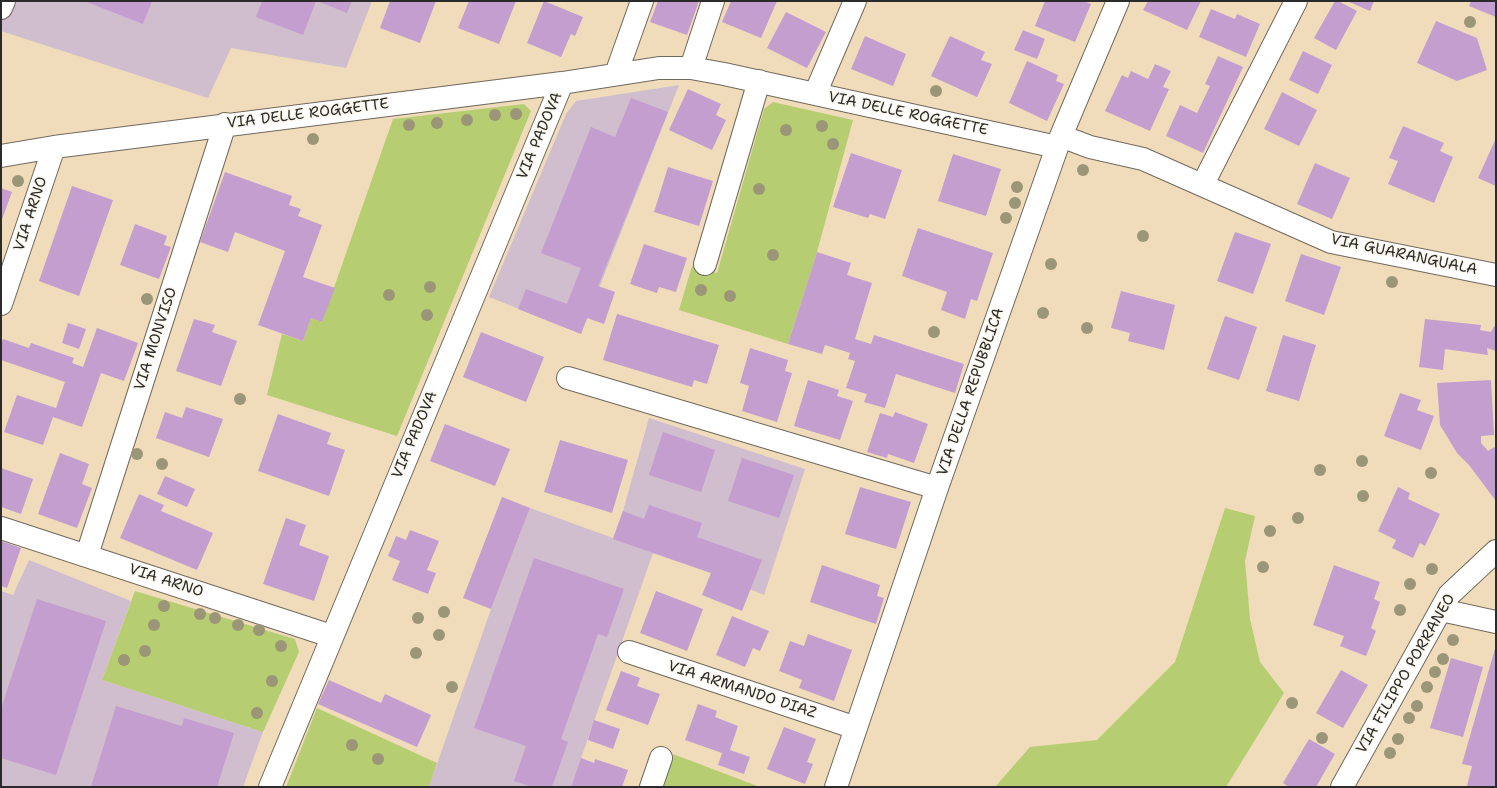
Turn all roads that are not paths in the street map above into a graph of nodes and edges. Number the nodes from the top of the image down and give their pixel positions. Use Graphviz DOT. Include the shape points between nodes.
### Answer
graph roads {
  1 [pos="4,1"];
  2 [pos="642,1"];
  3 [pos="713,1"];
  4 [pos="855,1"];
  5 [pos="1118,1"];
  6 [pos="1296,1"];
  7 [pos="1,8"];
  8 [pos="691,68"];
  9 [pos="616,74"];
  10 [pos="759,81"];
  11 [pos="562,83"];
  12 [pos="815,94"];
  13 [pos="225,124"];
  14 [pos="1059,142"];
  15 [pos="54,146"];
  16 [pos="1,156"];
  17 [pos="1203,184"];
  18 [pos="705,264"];
  19 [pos="1496,275"];
  20 [pos="1,304"];
  21 [pos="568,378"];
  22 [pos="937,488"];
  23 [pos="1,528"];
  24 [pos="1496,551"];
  25 [pos="87,555"];
  26 [pos="1440,610"];
  27 [pos="1496,622"];
  28 [pos="331,636"];
  29 [pos="629,652"];
  30 [pos="856,728"];
  31 [pos="661,758"];
  32 [pos="270,787"];
  33 [pos="651,787"];
  34 [pos="836,787"];
  35 [pos="1342,787"];
  1 -- 7 [label="street"];
  2 -- 9 [label="street"];
  3 -- 8 [label="street"];
  4 -- 12 [label="street"];
  5 -- 14 [label="street, VIA DELLA REPUBBLICA"];
  6 -- 17 [label="street"];
  8 -- 9 [label="street, VIA DELLE ROGGETTE" via="659,68"];
  8 -- 10 [label="street, VIA DELLE ROGGETTE"];
  9 -- 11 [label="street, VIA DELLE ROGGETTE"];
  10 -- 12 [label="street, VIA DELLE ROGGETTE"];
  10 -- 18 [label="street"];
  11 -- 13 [label="street, VIA DELLE ROGGETTE"];
  11 -- 28 [label="street, VIA PADOVA"];
  12 -- 14 [label="street, VIA DELLE ROGGETTE"];
  13 -- 15 [label="street, VIA DELLE ROGGETTE"];
  13 -- 25 [label="street, VIA MONVISO"];
  14 -- 17 [label="street, VIA GUARANGUALA" via="1143,159"];
  14 -- 22 [label="street, VIA DELLA REPUBBLICA"];
  15 -- 16 [label="street, VIA DELLE ROGGETTE"];
  15 -- 20 [label="street, VIA ARNO"];
  17 -- 19 [label="street, VIA GUARANGUALA" via="1331,242"];
  21 -- 22 [label="street"];
  22 -- 30 [label="street, VIA DELLA REPUBBLICA"];
  23 -- 25 [label="street, VIA ARNO"];
  24 -- 26 [label="street, VIA FILIPPO PORRANEO" via="1449,595"];
  25 -- 28 [label="street, VIA ARNO"];
  26 -- 27 [label="street"];
  26 -- 35 [label="street, VIA FILIPPO PORRANEO"];
  28 -- 32 [label="street, VIA PADOVA"];
  29 -- 30 [label="street, VIA ARMANDO DIAZ"];
  30 -- 34 [label="street, VIA DELLA REPUBBLICA"];
  31 -- 33 [label="street"];
}
